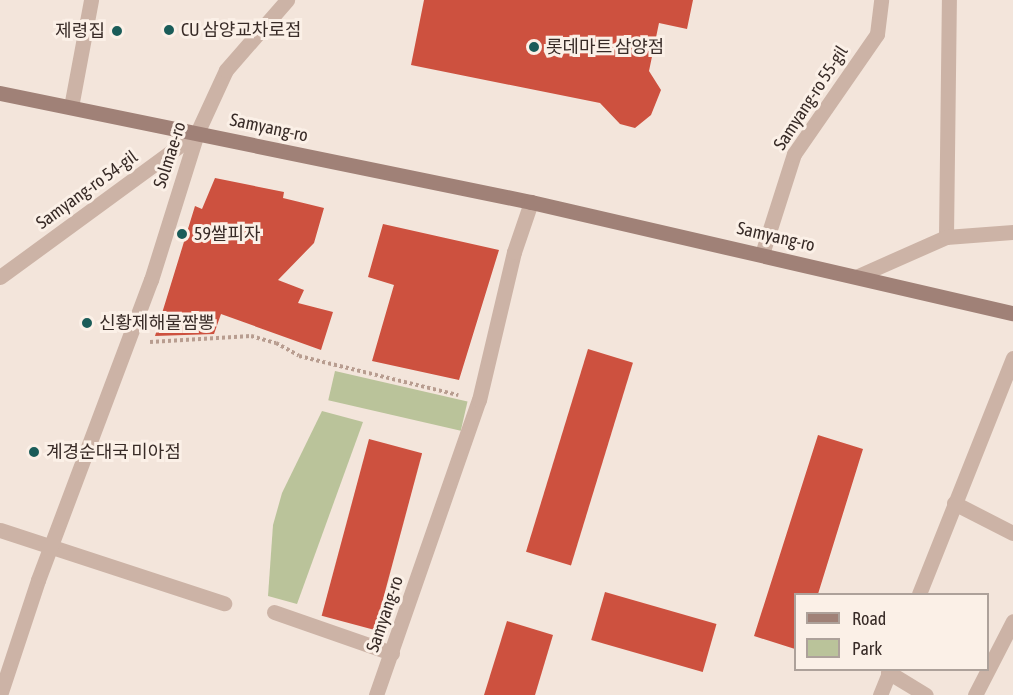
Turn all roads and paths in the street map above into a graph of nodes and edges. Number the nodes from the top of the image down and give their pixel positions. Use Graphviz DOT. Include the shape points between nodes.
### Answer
graph roads {
  1 [pos="91,0"];
  2 [pos="287,0"];
  3 [pos="881,0"];
  4 [pos="949,0"];
  5 [pos="0,93"];
  6 [pos="70,107"];
  7 [pos="197,133"];
  8 [pos="531,202"];
  9 [pos="1013,232"];
  10 [pos="946,237"];
  11 [pos="762,254"];
  12 [pos="858,276"];
  13 [pos="0,277"];
  14 [pos="1013,313"];
  15 [pos="127,343"];
  16 [pos="1013,358"];
  17 [pos="479,400"];
  18 [pos="954,503"];
  19 [pos="0,530"];
  20 [pos="1013,533"];
  21 [pos="50,547"];
  22 [pos="919,593"];
  23 [pos="224,603"];
  24 [pos="274,612"];
  25 [pos="1013,621"];
  26 [pos="392,653"];
  27 [pos="989,668"];
  28 [pos="889,671"];
  29 [pos="987,671"];
  30 [pos="0,695"];
  31 [pos="376,695"];
  32 [pos="880,695"];
  33 [pos="926,695"];
  34 [pos="975,695"];
  1 -- 6 [label="street"];
  2 -- 7 [label="street, Solmae-ro" via="226,70"];
  3 -- 11 [label="street, Samyang-ro 55-gil" via="877,34 794,154"];
  4 -- 10 [label="street"];
  5 -- 6 [label="main road, Samyang-ro"];
  6 -- 7 [label="main road, Samyang-ro"];
  7 -- 8 [label="main road, Samyang-ro"];
  7 -- 13 [label="street, Samyang-ro 54-gil"];
  7 -- 15 [label="street, Solmae-ro"];
  8 -- 11 [label="main road, Samyang-ro"];
  8 -- 17 [label="street, Samyang-ro" via="514,252"];
  9 -- 10 [label="street"];
  10 -- 12 [label="street"];
  11 -- 12 [label="main road, Samyang-ro"];
  12 -- 14 [label="main road, Samyang-ro"];
  15 -- 17 [label="path" via="251,336 309,359"];
  15 -- 21 [label="street, Solmae-ro"];
  16 -- 18 [label="street"];
  17 -- 26 [label="street, Samyang-ro"];
  18 -- 20 [label="street"];
  18 -- 22 [label="street"];
  19 -- 21 [label="street"];
  21 -- 23 [label="street"];
  21 -- 30 [label="street, Solmae-ro"];
  24 -- 26 [label="street"];
  25 -- 27 [label="street"];
  26 -- 31 [label="street, Samyang-ro"];
  28 -- 32 [label="street"];
  28 -- 33 [label="street"];
  29 -- 34 [label="street"];
}
